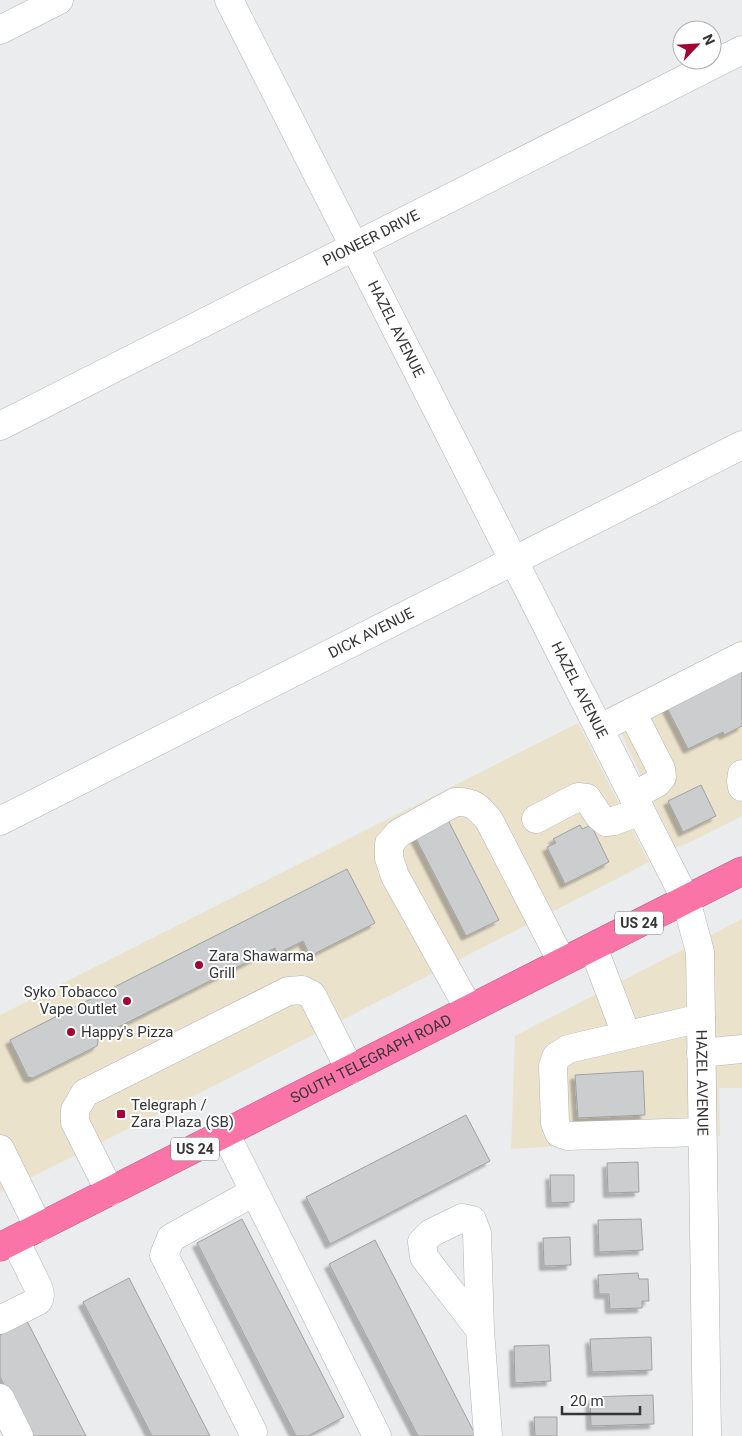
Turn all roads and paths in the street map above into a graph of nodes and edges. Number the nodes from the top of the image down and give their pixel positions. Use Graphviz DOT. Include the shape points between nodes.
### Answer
graph roads {
  1 [pos="59,0"];
  2 [pos="229,0"];
  3 [pos="0,30"];
  4 [pos="742,50"];
  5 [pos="354,246"];
  6 [pos="0,426"];
  7 [pos="742,445"];
  8 [pos="514,561"];
  9 [pos="742,656"];
  10 [pos="632,712"];
  11 [pos="599,729"];
  12 [pos="742,774"];
  13 [pos="742,787"];
  14 [pos="637,803"];
  15 [pos="536,820"];
  16 [pos="0,821"];
  17 [pos="742,871"];
  18 [pos="686,900"];
  19 [pos="593,947"];
  20 [pos="562,962"];
  21 [pos="469,1009"];
  22 [pos="701,1018"];
  23 [pos="626,1034"];
  24 [pos="742,1049"];
  25 [pos="701,1053"];
  26 [pos="350,1070"];
  27 [pos="702,1132"];
  28 [pos="225,1134"];
  29 [pos="0,1149"];
  30 [pos="110,1192"];
  31 [pos="254,1192"];
  32 [pos="39,1228"];
  33 [pos="7,1244"];
  34 [pos="0,1320"];
  35 [pos="480,1330"];
  36 [pos="0,1398"];
  37 [pos="253,1432"];
  38 [pos="19,1436"];
  39 [pos="377,1436"];
  40 [pos="488,1436"];
  41 [pos="708,1436"];
  1 -- 3 [label="street"];
  2 -- 5 [label="street, HAZEL AVENUE"];
  4 -- 5 [label="street, PIONEER DRIVE"];
  5 -- 6 [label="street, PIONEER DRIVE"];
  5 -- 8 [label="street, HAZEL AVENUE"];
  7 -- 8 [label="street, DICK AVENUE"];
  8 -- 11 [label="street, HAZEL AVENUE"];
  8 -- 16 [label="street, DICK AVENUE"];
  9 -- 10 [label="street"];
  10 -- 11 [label="street"];
  10 -- 14 [label="street" via="662,777"];
  11 -- 14 [label="street, HAZEL AVENUE"];
  12 -- 13 [label="street"];
  14 -- 15 [label="street" via="614,821 606,822 587,798 578,797"];
  14 -- 18 [label="street, HAZEL AVENUE"];
  17 -- 18 [label="highway, SOUTH TELEGRAPH ROAD / US 24"];
  18 -- 19 [label="highway, SOUTH TELEGRAPH ROAD / US 24"];
  18 -- 22 [label="street, HAZEL AVENUE" via="700,952"];
  19 -- 20 [label="highway, SOUTH TELEGRAPH ROAD / US 24"];
  19 -- 23 [label="street"];
  20 -- 21 [label="highway, SOUTH TELEGRAPH ROAD / US 24"];
  20 -- 21 [label="street" via="489,820 476,805 456,802 399,833 389,844 389,858"];
  21 -- 26 [label="highway, SOUTH TELEGRAPH ROAD / US 24"];
  22 -- 23 [label="street"];
  22 -- 25 [label="street, HAZEL AVENUE"];
  23 -- 27 [label="street" via="568,1049 556,1057 553,1066 554,1104 559,1133 567,1136"];
  24 -- 25 [label="street"];
  25 -- 27 [label="street, HAZEL AVENUE"];
  26 -- 28 [label="highway, SOUTH TELEGRAPH ROAD / US 24"];
  26 -- 30 [label="street" via="312,995 302,990 288,991 85,1093 75,1110 75,1122"];
  27 -- 41 [label="street, HAZEL AVENUE"];
  28 -- 30 [label="highway, SOUTH TELEGRAPH ROAD / US 24"];
  28 -- 31 [label="street"];
  29 -- 32 [label="street"];
  30 -- 32 [label="highway, SOUTH TELEGRAPH ROAD / US 24"];
  31 -- 37 [label="street" via="171,1238 164,1256"];
  31 -- 39 [label="street"];
  32 -- 33 [label="highway, SOUTH TELEGRAPH ROAD / US 24"];
  33 -- 34 [label="street" via="38,1287 40,1297"];
  35 -- 40 [label="street"];
  36 -- 38 [label="street"];
}
